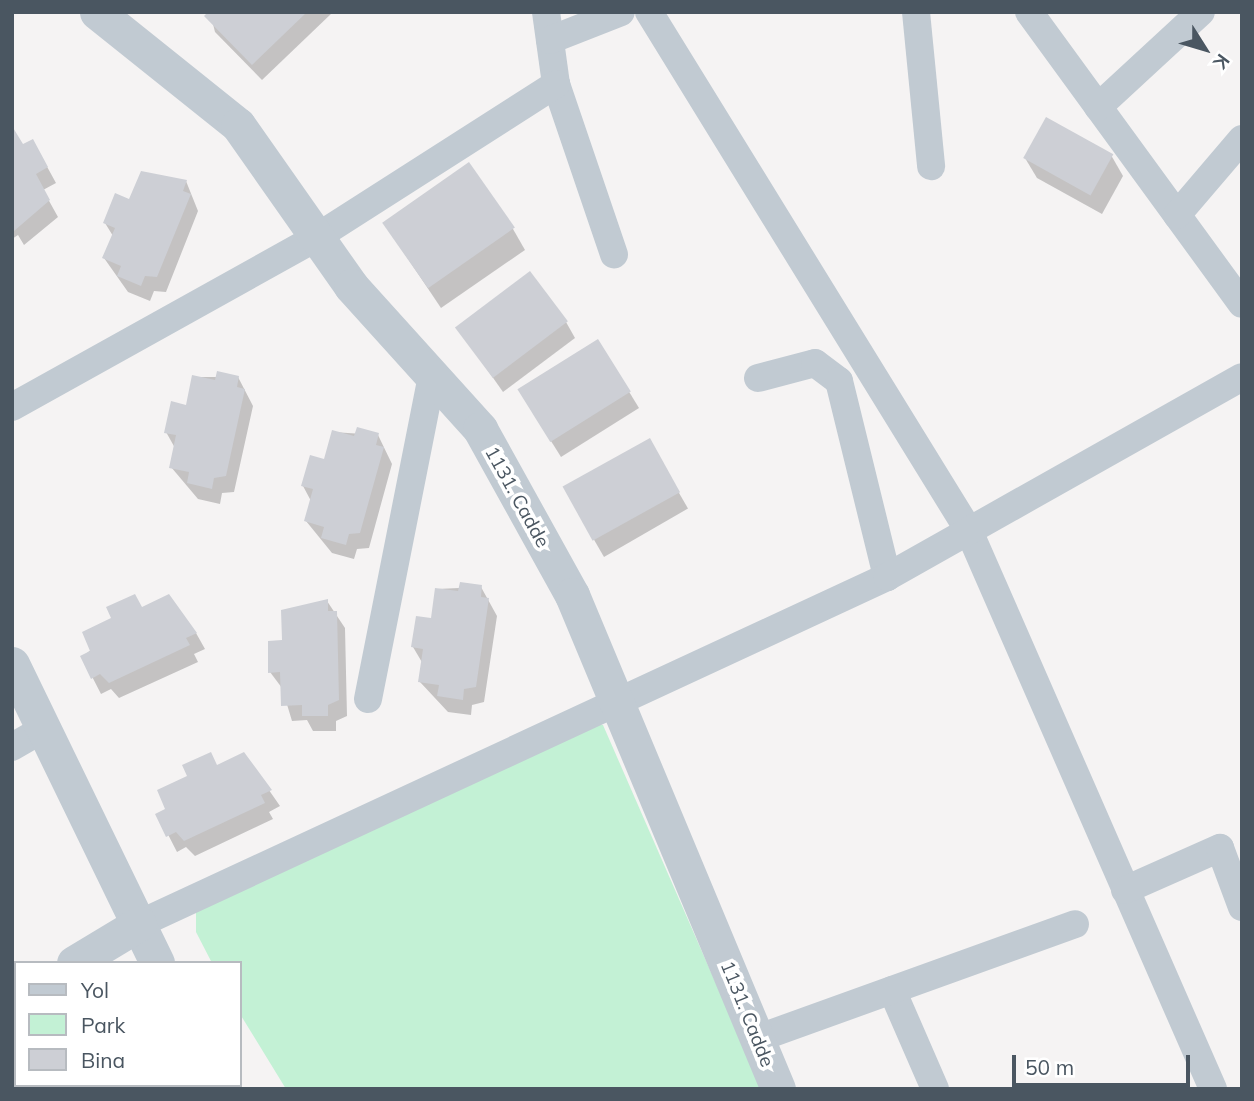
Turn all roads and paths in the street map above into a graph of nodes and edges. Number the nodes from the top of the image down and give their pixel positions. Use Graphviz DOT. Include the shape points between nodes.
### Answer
graph roads {
  1 [pos="97,12"];
  2 [pos="546,12"];
  3 [pos="621,12"];
  4 [pos="649,12"];
  5 [pos="916,12"];
  6 [pos="1029,12"];
  7 [pos="1201,12"];
  8 [pos="550,40"];
  9 [pos="556,84"];
  10 [pos="1098,107"];
  11 [pos="1242,139"];
  12 [pos="931,166"];
  13 [pos="1177,215"];
  14 [pos="317,237"];
  15 [pos="614,254"];
  16 [pos="1242,304"];
  17 [pos="432,376"];
  18 [pos="1242,377"];
  19 [pos="758,378"];
  20 [pos="12,407"];
  21 [pos="969,531"];
  22 [pos="887,577"];
  23 [pos="12,664"];
  24 [pos="368,699"];
  25 [pos="619,703"];
  26 [pos="45,728"];
  27 [pos="12,747"];
  28 [pos="1125,890"];
  29 [pos="1242,907"];
  30 [pos="139,924"];
  31 [pos="1076,924"];
  32 [pos="77,961"];
  33 [pos="156,961"];
  34 [pos="892,990"];
  35 [pos="756,1039"];
  36 [pos="778,1089"];
  37 [pos="935,1089"];
  38 [pos="1213,1089"];
  1 -- 14 [label="street, 1131. Cadde" via="238,125"];
  2 -- 8 [label="street"];
  3 -- 8 [label="street"];
  4 -- 21 [label="street"];
  5 -- 12 [label="street"];
  6 -- 10 [label="street"];
  7 -- 10 [label="street"];
  8 -- 9 [label="street"];
  9 -- 14 [label="street"];
  9 -- 15 [label="street"];
  10 -- 13 [label="street"];
  11 -- 13 [label="street"];
  13 -- 16 [label="street"];
  14 -- 17 [label="street, 1131. Cadde" via="351,286"];
  14 -- 20 [label="street"];
  17 -- 24 [label="street"];
  17 -- 25 [label="street, 1131. Cadde" via="480,429 572,595"];
  18 -- 21 [label="street"];
  19 -- 22 [label="street" via="815,363 839,381"];
  21 -- 22 [label="street"];
  21 -- 28 [label="street"];
  22 -- 25 [label="street"];
  23 -- 26 [label="street"];
  25 -- 30 [label="street"];
  25 -- 35 [label="street, 1131. Cadde"];
  26 -- 27 [label="street"];
  26 -- 30 [label="street"];
  28 -- 29 [label="street" via="1220,848"];
  28 -- 38 [label="street"];
  30 -- 32 [label="street"];
  30 -- 33 [label="street"];
  31 -- 34 [label="street"];
  34 -- 35 [label="street"];
  34 -- 37 [label="street"];
  35 -- 36 [label="street, 1131. Cadde"];
}
